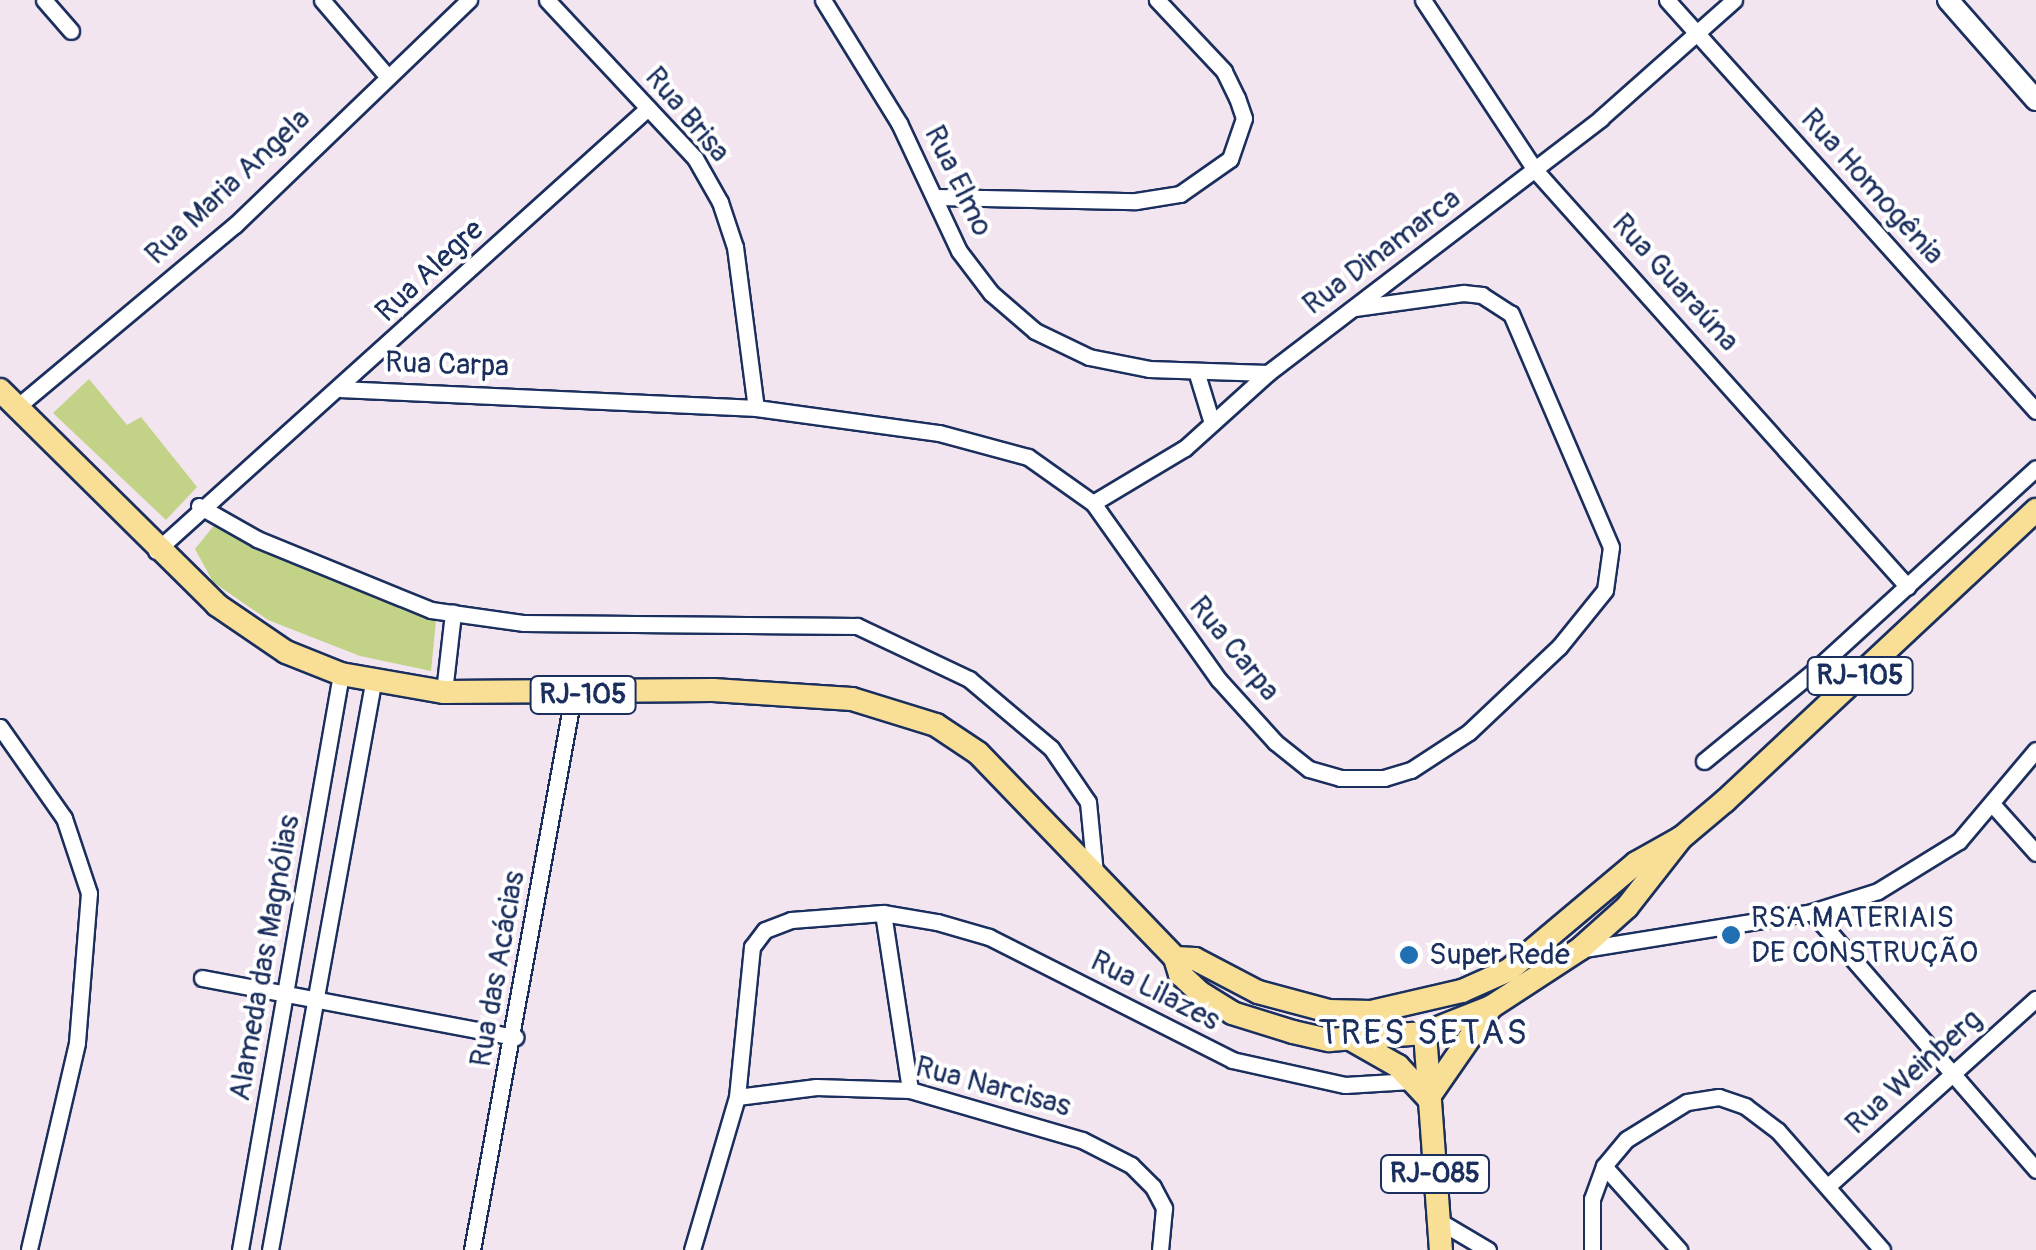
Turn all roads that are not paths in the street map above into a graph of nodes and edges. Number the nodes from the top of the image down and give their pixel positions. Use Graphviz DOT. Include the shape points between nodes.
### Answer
graph roads {
  1 [pos="44,0"];
  2 [pos="322,0"];
  3 [pos="469,0"];
  4 [pos="547,0"];
  5 [pos="823,0"];
  6 [pos="1157,0"];
  7 [pos="1423,0"];
  8 [pos="1668,0"];
  9 [pos="1734,0"];
  10 [pos="1948,0"];
  11 [pos="72,30"];
  12 [pos="1697,34"];
  13 [pos="387,76"];
  14 [pos="2034,95"];
  15 [pos="648,108"];
  16 [pos="1535,170"];
  17 [pos="937,198"];
  18 [pos="1355,308"];
  19 [pos="1268,373"];
  20 [pos="1197,374"];
  21 [pos="342,389"];
  22 [pos="0,390"];
  23 [pos="18,407"];
  24 [pos="756,408"];
  25 [pos="2036,411"];
  26 [pos="1212,423"];
  27 [pos="2036,468"];
  28 [pos="1093,503"];
  29 [pos="199,506"];
  30 [pos="2036,510"];
  31 [pos="156,551"];
  32 [pos="1908,587"];
  33 [pos="453,613"];
  34 [pos="1815,670"];
  35 [pos="341,674"];
  36 [pos="373,683"];
  37 [pos="444,692"];
  38 [pos="1843,692"];
  39 [pos="573,696"];
  40 [pos="0,727"];
  41 [pos="2036,750"];
  42 [pos="1704,761"];
  43 [pos="1994,806"];
  44 [pos="1681,838"];
  45 [pos="2036,854"];
  46 [pos="1095,874"];
  47 [pos="882,912"];
  48 [pos="1812,912"];
  49 [pos="1580,949"];
  50 [pos="1175,958"];
  51 [pos="202,978"];
  52 [pos="1462,991"];
  53 [pos="287,999"];
  54 [pos="2036,999"];
  55 [pos="316,1004"];
  56 [pos="1491,1008"];
  57 [pos="1371,1012"];
  58 [pos="1425,1033"];
  59 [pos="516,1038"];
  60 [pos="1350,1039"];
  61 [pos="1952,1074"];
  62 [pos="1411,1081"];
  63 [pos="910,1090"];
  64 [pos="737,1097"];
  65 [pos="1428,1098"];
  66 [pos="1604,1166"];
  67 [pos="2036,1170"];
  68 [pos="1828,1186"];
  69 [pos="252,1190"];
  70 [pos="281,1194"];
  71 [pos="1439,1221"];
  72 [pos="30,1250"];
  73 [pos="240,1250"];
  74 [pos="270,1250"];
  75 [pos="472,1250"];
  76 [pos="692,1250"];
  77 [pos="1160,1250"];
  78 [pos="1441,1250"];
  79 [pos="1488,1250"];
  80 [pos="1592,1250"];
  81 [pos="1680,1250"];
  82 [pos="1882,1250"];
  1 -- 11 [label="street"];
  2 -- 13 [label="street"];
  3 -- 13 [label="street, Rua Maria Angela"];
  4 -- 15 [label="street, Rua Brisa"];
  5 -- 17 [label="street, Rua Elmo"];
  6 -- 17 [label="street" via="1224,71 1237,98 1244,118 1230,159 1180,194 1136,201"];
  7 -- 16 [label="street, Rua Guaraúna"];
  8 -- 12 [label="street, Rua Homogênia"];
  9 -- 12 [label="street, Rua Dinamarca"];
  10 -- 14 [label="street"];
  12 -- 16 [label="street, Rua Dinamarca"];
  12 -- 25 [label="street, Rua Homogênia"];
  13 -- 23 [label="street, Rua Maria Angela" via="235,225"];
  15 -- 21 [label="street, Rua Alegre"];
  15 -- 24 [label="street, Rua Brisa" via="695,158 720,202 735,247"];
  16 -- 18 [label="street, Rua Dinamarca"];
  16 -- 32 [label="street, Rua Guaraúna"];
  17 -- 20 [label="street, Rua Elmo" via="958,251 991,293 1035,330 1089,357"];
  18 -- 19 [label="street, Rua Dinamarca"];
  18 -- 28 [label="street, Rua Carpa" via="1463,293 1482,294 1511,314 1611,547 1604,590 1587,617 1470,732 1412,770 1384,778 1310,770 1274,742 1218,680"];
  19 -- 20 [label="street, Rua Elmo"];
  19 -- 26 [label="street, Rua Dinamarca"];
  20 -- 26 [label="street"];
  21 -- 24 [label="street, Rua Carpa"];
  21 -- 29 [label="street, Rua Alegre"];
  22 -- 23 [label="main road, RJ-105"];
  23 -- 31 [label="main road, RJ-105"];
  24 -- 28 [label="street, Rua Carpa" via="994,446 1028,457"];
  26 -- 28 [label="street, Rua Dinamarca" via="1137,481"];
  27 -- 32 [label="street"];
  29 -- 31 [label="street, Rua Alegre"];
  29 -- 33 [label="street" via="372,589"];
  30 -- 38 [label="main road, RJ-105"];
  31 -- 35 [label="main road, RJ-105" via="216,605 286,652"];
  32 -- 34 [label="street"];
  33 -- 37 [label="street"];
  33 -- 46 [label="street" via="524,623 857,626 969,679 1051,748 1088,802"];
  34 -- 38 [label="street"];
  34 -- 42 [label="street"];
  35 -- 36 [label="main road, RJ-105"];
  35 -- 53 [label="street, Alameda das Magnólias"];
  36 -- 37 [label="main road, RJ-105"];
  36 -- 55 [label="street, Alameda das Magnólias"];
  37 -- 39 [label="main road, RJ-105"];
  38 -- 44 [label="main road, RJ-105"];
  39 -- 46 [label="main road, RJ-105" via="713,690 890,708 936,725 978,752"];
  39 -- 59 [label="street, Rua das Acácias"];
  40 -- 72 [label="street" via="64,818 90,894 77,1044"];
  41 -- 43 [label="street"];
  43 -- 45 [label="street"];
  43 -- 48 [label="street" via="1913,875"];
  44 -- 49 [label="main road, RJ-105" via="1637,895"];
  44 -- 52 [label="main road, RJ-105" via="1636,864 1509,970"];
  46 -- 50 [label="main road, RJ-105"];
  47 -- 62 [label="street, Rua Lilazes" via="990,937 1232,1060 1345,1085"];
  47 -- 63 [label="street"];
  47 -- 64 [label="street, Rua Lilazes" via="791,920 764,930 752,947"];
  48 -- 49 [label="street"];
  48 -- 61 [label="street"];
  49 -- 56 [label="main road, RJ-105"];
  50 -- 57 [label="main road, RJ-105" via="1195,959 1276,997 1329,1012"];
  50 -- 60 [label="main road, RJ-105" via="1189,983 1232,1013 1293,1032"];
  51 -- 53 [label="street"];
  52 -- 57 [label="main road, RJ-105"];
  52 -- 58 [label="main road"];
  53 -- 55 [label="street"];
  53 -- 69 [label="street, Alameda das Magnólias"];
  54 -- 61 [label="street, Rua Weinberg"];
  55 -- 59 [label="street"];
  55 -- 70 [label="street, Alameda das Magnólias"];
  56 -- 58 [label="main road, RJ-105"];
  56 -- 65 [label="main road"];
  57 -- 58 [label="main road"];
  58 -- 60 [label="main road, RJ-105"];
  58 -- 65 [label="main road, RJ-085"];
  59 -- 75 [label="street, Rua das Acácias"];
  60 -- 62 [label="main road" via="1387,1058"];
  61 -- 67 [label="street"];
  61 -- 68 [label="street, Rua Weinberg"];
  62 -- 65 [label="main road"];
  63 -- 64 [label="street, Rua Narcisas" via="816,1086"];
  63 -- 77 [label="street, Rua Narcisas" via="1082,1140 1131,1165 1164,1208"];
  64 -- 76 [label="street, Rua Lilazes"];
  65 -- 71 [label="main road, RJ-085"];
  66 -- 68 [label="street" via="1627,1139 1687,1102 1719,1097 1745,1106 1778,1132"];
  66 -- 80 [label="street" via="1592,1199"];
  66 -- 81 [label="street"];
  68 -- 82 [label="street"];
  69 -- 70 [label="street"];
  69 -- 73 [label="street, Alameda das Magnólias"];
  70 -- 74 [label="street, Alameda das Magnólias"];
  71 -- 78 [label="main road, RJ-085"];
  71 -- 79 [label="street"];
}
